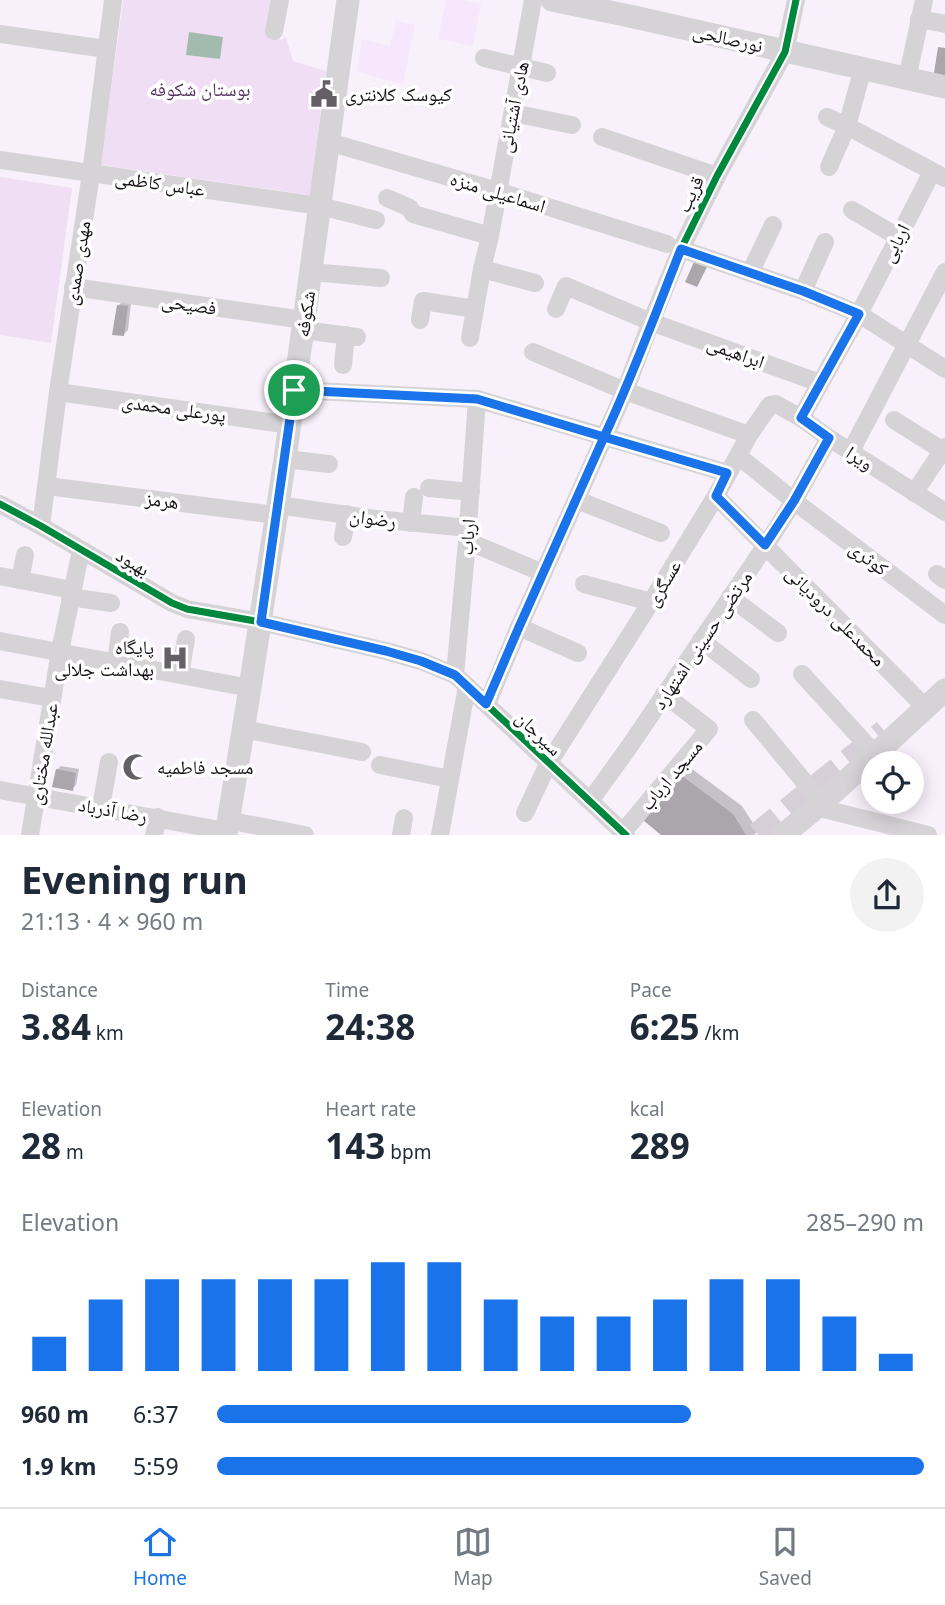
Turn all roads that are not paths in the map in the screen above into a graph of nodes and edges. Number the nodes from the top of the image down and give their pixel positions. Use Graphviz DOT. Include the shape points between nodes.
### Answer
graph roads {
  1 [pos="113,0"];
  2 [pos="280,0"];
  3 [pos="348,0"];
  4 [pos="533,0"];
  5 [pos="796,0"];
  6 [pos="923,0"];
  7 [pos="564,1"];
  8 [pos="635,8"];
  9 [pos="919,19"];
  10 [pos="945,24"];
  11 [pos="274,31"];
  12 [pos="0,34"];
  13 [pos="106,49"];
  14 [pos="785,52"];
  15 [pos="484,58"];
  16 [pos="522,67"];
  17 [pos="863,68"];
  18 [pos="547,73"];
  19 [pos="907,79"];
  20 [pos="945,87"];
  21 [pos="513,113"];
  22 [pos="827,117"];
  23 [pos="572,125"];
  24 [pos="847,126"];
  25 [pos="602,136"];
  26 [pos="329,142"];
  27 [pos="0,160"];
  28 [pos="829,167"];
  29 [pos="91,174"];
  30 [pos="938,175"];
  31 [pos="717,176"];
  32 [pos="497,191"];
  33 [pos="387,198"];
  34 [pos="320,206"];
  35 [pos="852,210"];
  36 [pos="376,220"];
  37 [pos="773,225"];
  38 [pos="489,236"];
  39 [pos="898,237"];
  40 [pos="825,242"];
  41 [pos="674,247"];
  42 [pos="482,269"];
  43 [pos="311,272"];
  44 [pos="750,273"];
  45 [pos="381,278"];
  46 [pos="535,283"];
  47 [pos="942,284"];
  48 [pos="73,287"];
  49 [pos="803,291"];
  50 [pos="475,309"];
  51 [pos="556,309"];
  52 [pos="859,314"];
  53 [pos="419,320"];
  54 [pos="651,322"];
  55 [pos="303,325"];
  56 [pos="470,338"];
  57 [pos="907,344"];
  58 [pos="533,352"];
  59 [pos="343,365"];
  60 [pos="945,369"];
  61 [pos="820,383"];
  62 [pos="294,390"];
  63 [pos="625,391"];
  64 [pos="58,392"];
  65 [pos="477,399"];
  66 [pos="776,404"];
  67 [pos="801,418"];
  68 [pos="894,421"];
  69 [pos="290,425"];
  70 [pos="749,435"];
  71 [pos="604,437"];
  72 [pos="829,438"];
  73 [pos="944,449"];
  74 [pos="851,452"];
  75 [pos="285,459"];
  76 [pos="742,459"];
  77 [pos="329,464"];
  78 [pos="727,473"];
  79 [pos="47,486"];
  80 [pos="471,492"];
  81 [pos="914,493"];
  82 [pos="716,496"];
  83 [pos="577,500"];
  84 [pos="794,501"];
  85 [pos="0,504"];
  86 [pos="277,510"];
  87 [pos="945,512"];
  88 [pos="346,514"];
  89 [pos="411,523"];
  90 [pos="41,526"];
  91 [pos="661,533"];
  92 [pos="468,534"];
  93 [pos="343,537"];
  94 [pos="765,545"];
  95 [pos="81,550"];
  96 [pos="25,555"];
  97 [pos="543,573"];
  98 [pos="0,576"];
  99 [pos="20,580"];
  100 [pos="583,584"];
  101 [pos="71,593"];
  102 [pos="730,597"];
  103 [pos="651,602"];
  104 [pos="111,603"];
  105 [pos="945,615"];
  106 [pos="261,622"];
  107 [pos="519,627"];
  108 [pos="120,632"];
  109 [pos="778,633"];
  110 [pos="186,639"];
  111 [pos="701,640"];
  112 [pos="0,641"];
  113 [pos="60,651"];
  114 [pos="578,653"];
  115 [pos="116,662"];
  116 [pos="180,674"];
  117 [pos="802,674"];
  118 [pos="751,679"];
  119 [pos="461,680"];
  120 [pos="250,688"];
  121 [pos="0,689"];
  122 [pos="945,690"];
  123 [pos="664,694"];
  124 [pos="51,698"];
  125 [pos="486,704"];
  126 [pos="926,708"];
  127 [pos="753,720"];
  128 [pos="243,729"];
  129 [pos="872,751"];
  130 [pos="878,751"];
  131 [pos="362,752"];
  132 [pos="109,762"];
  133 [pos="548,764"];
  134 [pos="380,765"];
  135 [pos="861,767"];
  136 [pos="450,779"];
  137 [pos="0,790"];
  138 [pos="37,797"];
  139 [pos="590,801"];
  140 [pos="819,805"];
  141 [pos="100,807"];
  142 [pos="525,813"];
  143 [pos="156,826"];
  144 [pos="862,827"];
  145 [pos="226,829"];
  146 [pos="619,832"];
  147 [pos="30,835"];
  148 [pos="304,835"];
  149 [pos="440,835"];
  150 [pos="783,835"];
  151 [pos="928,835"];
  1 -- 13 [label="street, مهدی صمدی"];
  2 -- 11 [label="street"];
  3 -- 26 [label="main road, شکوفه"];
  4 -- 16 [label="street, هادی آشتیانی"];
  5 -- 14 [label="street, قریب"];
  6 -- 9 [label="street"];
  7 -- 8 [label="main road, نورصالحی"];
  8 -- 14 [label="main road, نورصالحی"];
  9 -- 10 [label="street"];
  9 -- 19 [label="street"];
  12 -- 13 [label="street"];
  13 -- 29 [label="street, مهدی صمدی"];
  14 -- 17 [label="main road, نورصالحی"];
  14 -- 31 [label="street, قریب"];
  15 -- 16 [label="street"];
  16 -- 18 [label="street"];
  16 -- 21 [label="street, هادی آشتیانی"];
  17 -- 19 [label="main road, نورصالحی"];
  17 -- 24 [label="street"];
  19 -- 20 [label="main road, نورصالحی"];
  21 -- 23 [label="street"];
  21 -- 32 [label="street, هادی آشتیانی"];
  22 -- 24 [label="street"];
  24 -- 28 [label="street"];
  24 -- 30 [label="street"];
  25 -- 31 [label="street"];
  26 -- 32 [label="street, اسماعیلی منزه"];
  26 -- 34 [label="main road, شکوفه"];
  27 -- 29 [label="street, عباس کاظمی"];
  29 -- 34 [label="street, عباس کاظمی"];
  29 -- 48 [label="street, مهدی صمدی"];
  30 -- 39 [label="street, اربابی"];
  31 -- 41 [label="street, قریب"];
  32 -- 38 [label="street, هادی آشتیانی"];
  32 -- 41 [label="street, اسماعیلی منزه"];
  33 -- 38 [label="street" via="410,208 413,214"];
  34 -- 36 [label="street, عباس کاظمی"];
  34 -- 43 [label="main road, شکوفه"];
  35 -- 39 [label="street"];
  37 -- 44 [label="street"];
  38 -- 42 [label="street, هادی آشتیانی"];
  39 -- 52 [label="street, اربابی"];
  40 -- 49 [label="street"];
  41 -- 44 [label="street, اسماعیلی منزه"];
  41 -- 54 [label="street, قریب"];
  42 -- 46 [label="street"];
  42 -- 50 [label="street, هادی آشتیانی"];
  43 -- 45 [label="street"];
  43 -- 55 [label="main road, شکوفه"];
  44 -- 49 [label="street, اسماعیلی منزه"];
  47 -- 57 [label="street"];
  48 -- 55 [label="street, فصیحی"];
  48 -- 64 [label="street, مهدی صمدی"];
  49 -- 52 [label="street, اسماعیلی منزه"];
  50 -- 53 [label="street" via="423,300"];
  50 -- 56 [label="street, هادی آشتیانی"];
  51 -- 54 [label="street, ابراهیمی" via="566,286"];
  52 -- 57 [label="street, اسماعیلی منزه"];
  52 -- 61 [label="street, اربابی"];
  54 -- 61 [label="street, ابراهیمی"];
  54 -- 63 [label="street, قریب"];
  55 -- 59 [label="street" via="352,336"];
  55 -- 62 [label="main road, شکوفه"];
  57 -- 60 [label="street, اسماعیلی منزه"];
  57 -- 74 [label="street"];
  58 -- 63 [label="street"];
  61 -- 67 [label="street, اربابی"];
  62 -- 65 [label="street"];
  62 -- 69 [label="main road, شکوفه"];
  63 -- 70 [label="street"];
  63 -- 71 [label="street, قریب"];
  64 -- 69 [label="street, پورعلی محمدی"];
  64 -- 79 [label="street, مهدی صمدی"];
  65 -- 71 [label="street"];
  65 -- 80 [label="street, ارباب"];
  66 -- 67 [label="street, ویرا"];
  66 -- 70 [label="street, عسگری" via="770,405"];
  67 -- 72 [label="street, ویرا"];
  68 -- 73 [label="street"];
  69 -- 75 [label="main road, شکوفه"];
  70 -- 78 [label="street, عسگری"];
  71 -- 78 [label="street"];
  71 -- 83 [label="street, قریب"];
  72 -- 74 [label="street, ویرا"];
  72 -- 84 [label="street, مرتضی حسینی اشتهارد"];
  73 -- 81 [label="street"];
  74 -- 81 [label="street, ویرا"];
  75 -- 77 [label="street"];
  75 -- 86 [label="main road, شکوفه"];
  76 -- 84 [label="street, کوثری"];
  78 -- 82 [label="street, عسگری"];
  79 -- 86 [label="street, هرمز"];
  79 -- 90 [label="street, مهدی صمدی"];
  80 -- 89 [label="street" via="421,492"];
  80 -- 92 [label="street, ارباب"];
  81 -- 87 [label="street, ویرا"];
  82 -- 94 [label="street, محمدعلی درودیانی"];
  82 -- 103 [label="street, عسگری"];
  83 -- 91 [label="street"];
  83 -- 97 [label="street, قریب"];
  84 -- 94 [label="street, مرتضی حسینی اشتهارد"];
  84 -- 105 [label="street, کوثری"];
  85 -- 90 [label="street, بهبود"];
  86 -- 88 [label="street, رضوان"];
  86 -- 106 [label="main road, شکوفه"];
  88 -- 89 [label="street, رضوان"];
  88 -- 93 [label="street"];
  89 -- 92 [label="street, رضوان"];
  90 -- 95 [label="street, بهبود"];
  92 -- 97 [label="street, رضوان"];
  92 -- 119 [label="street, ارباب"];
  94 -- 102 [label="street, مرتضی حسینی اشتهارد"];
  94 -- 126 [label="street, محمدعلی درودیانی"];
  95 -- 101 [label="street, عبدالله مختاری"];
  95 -- 106 [label="street, بهبود" via="179,606"];
  96 -- 99 [label="street"];
  97 -- 107 [label="street, قریب"];
  98 -- 99 [label="street"];
  99 -- 101 [label="street"];
  100 -- 103 [label="street"];
  101 -- 104 [label="street"];
  101 -- 113 [label="street, عبدالله مختاری"];
  102 -- 109 [label="street"];
  102 -- 111 [label="street, مرتضی حسینی اشتهارد"];
  103 -- 133 [label="street, عسگری"];
  106 -- 119 [label="street, سیرجان" via="398,654"];
  106 -- 120 [label="main road, شکوفه"];
  107 -- 114 [label="street"];
  107 -- 125 [label="street, قریب"];
  108 -- 115 [label="street"];
  110 -- 116 [label="street"];
  111 -- 118 [label="street"];
  111 -- 123 [label="street, مرتضی حسینی اشتهارد"];
  112 -- 113 [label="street"];
  113 -- 115 [label="street"];
  113 -- 124 [label="street, عبدالله مختاری"];
  115 -- 116 [label="street"];
  116 -- 120 [label="street"];
  117 -- 129 [label="street"];
  119 -- 125 [label="street, سیرجان"];
  119 -- 136 [label="street, ارباب"];
  120 -- 128 [label="main road, شکوفه"];
  121 -- 124 [label="street"];
  122 -- 126 [label="main road"];
  123 -- 139 [label="street, مرتضی حسینی اشتهارد"];
  123 -- 146 [label="street, مسجد ارباب" via="709,729"];
  124 -- 138 [label="street, عبدالله مختاری"];
  125 -- 133 [label="street, سیرجان"];
  126 -- 130 [label="main road"];
  127 -- 140 [label="street"];
  128 -- 131 [label="street"];
  128 -- 145 [label="main road, شکوفه"];
  132 -- 141 [label="street"];
  133 -- 139 [label="street, سیرجان"];
  133 -- 142 [label="street, عسگری"];
  134 -- 136 [label="street"];
  135 -- 140 [label="main road"];
  136 -- 149 [label="street, ارباب"];
  137 -- 138 [label="street, رضا آذرباد"];
  138 -- 141 [label="street, رضا آذرباد"];
  138 -- 147 [label="street, عبدالله مختاری"];
  139 -- 146 [label="street, سیرجان"];
  140 -- 144 [label="street"];
  140 -- 150 [label="main road"];
  141 -- 143 [label="street, رضا آذرباد"];
  143 -- 145 [label="street, رضا آذرباد"];
  144 -- 151 [label="street"];
  145 -- 148 [label="street, رضا آذرباد"];
}
